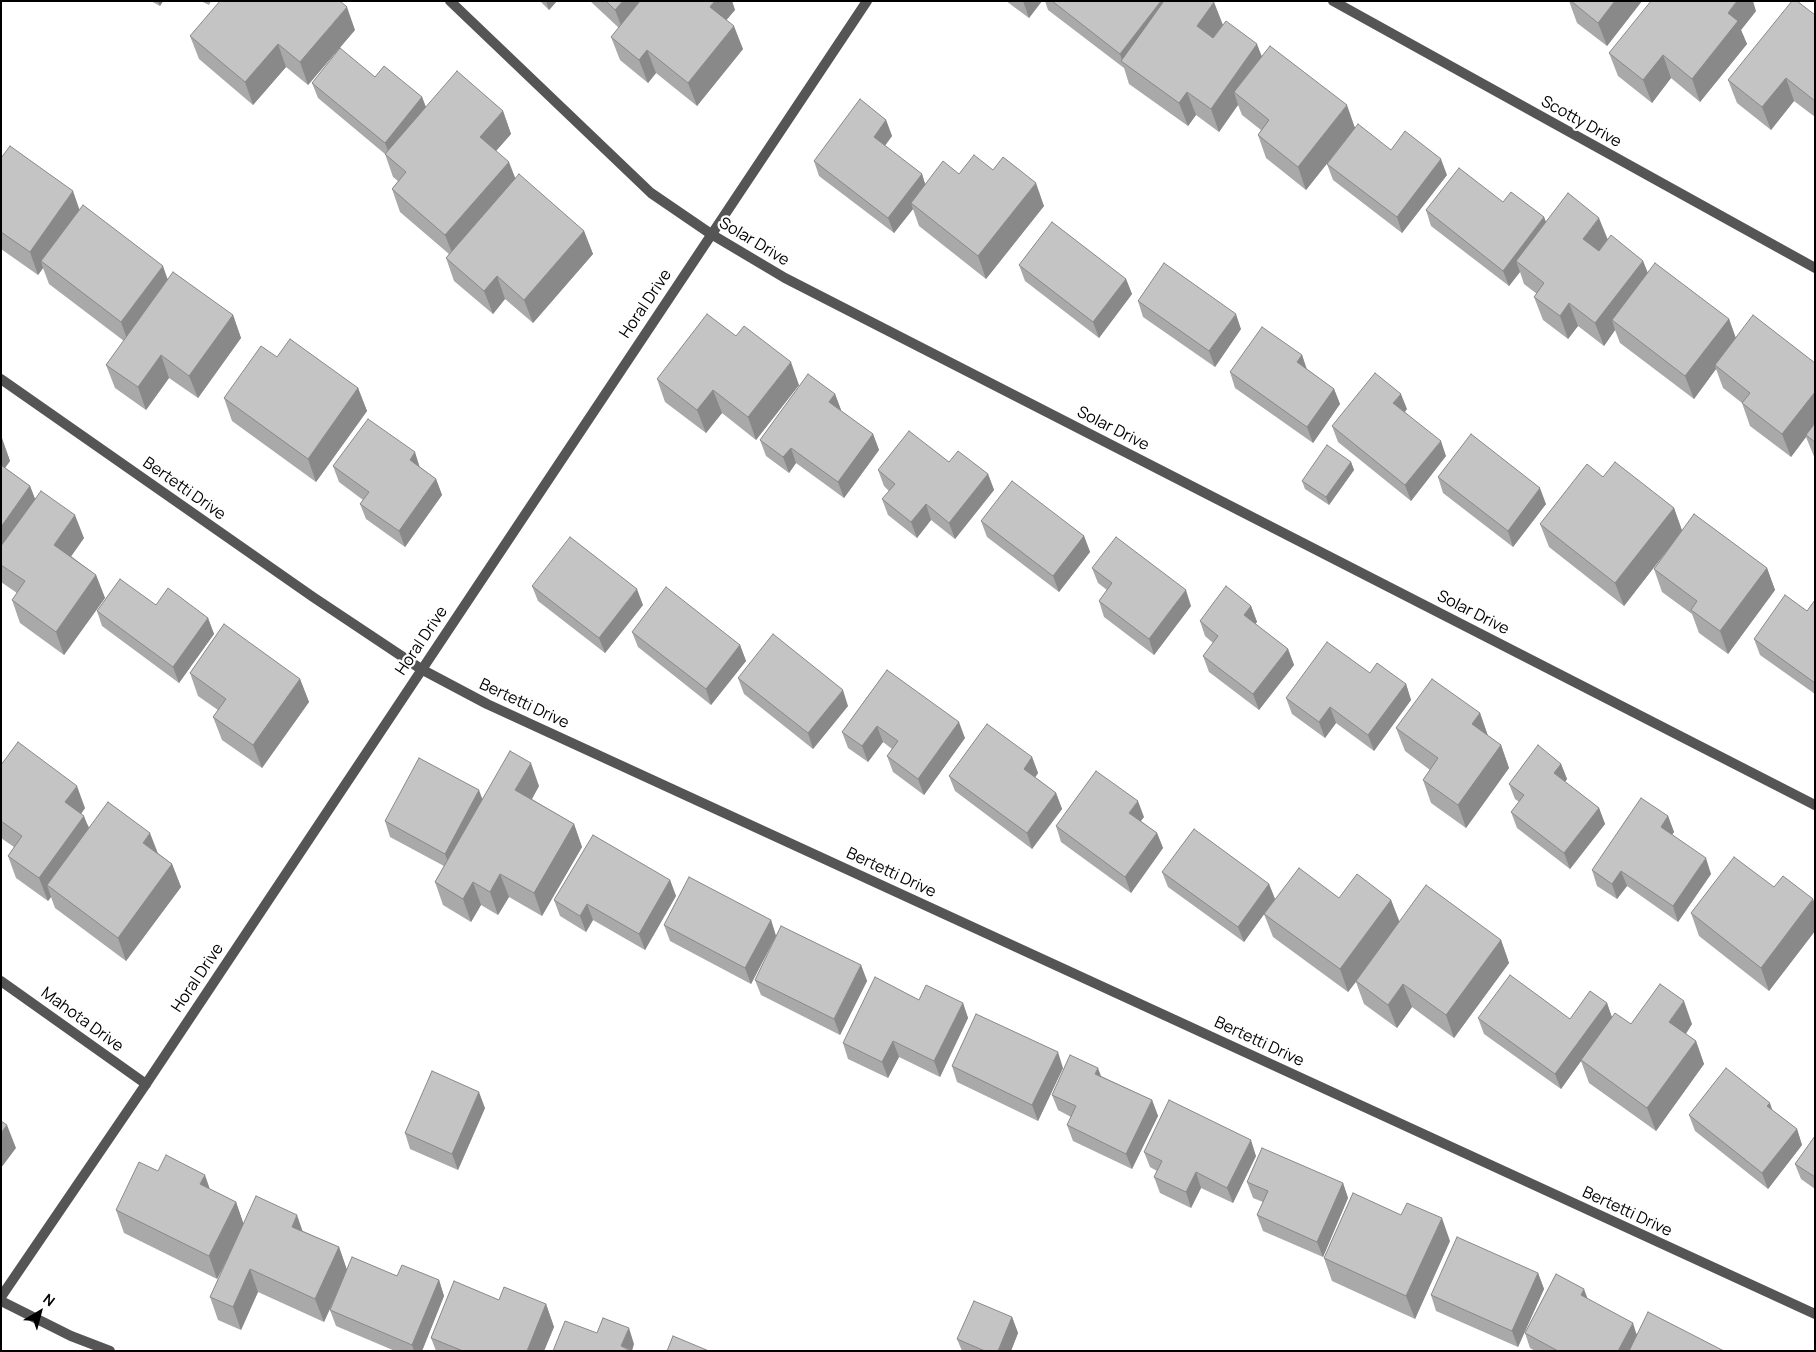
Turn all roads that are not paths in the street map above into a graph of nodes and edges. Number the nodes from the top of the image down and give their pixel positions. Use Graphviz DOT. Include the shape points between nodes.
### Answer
graph roads {
  1 [pos="450,1"];
  2 [pos="867,1"];
  3 [pos="1333,1"];
  4 [pos="711,234"];
  5 [pos="1815,268"];
  6 [pos="1,379"];
  7 [pos="421,669"];
  8 [pos="1815,805"];
  9 [pos="1,981"];
  10 [pos="146,1084"];
  11 [pos="1,1297"];
  12 [pos="1,1300"];
  13 [pos="1815,1314"];
  14 [pos="110,1351"];
  1 -- 4 [label="street, Solar Drive" via="651,193"];
  2 -- 4 [label="street, Horal Drive"];
  3 -- 5 [label="street, Scotty Drive"];
  4 -- 7 [label="street, Horal Drive"];
  4 -- 8 [label="street, Solar Drive" via="785,278"];
  6 -- 7 [label="street, Bertetti Drive"];
  7 -- 10 [label="street, Horal Drive"];
  7 -- 13 [label="street, Bertetti Drive" via="487,704"];
  9 -- 10 [label="street, Mahota Drive"];
  10 -- 11 [label="street, Horal Drive"];
  12 -- 14 [label="street" via="71,1336"];
}
